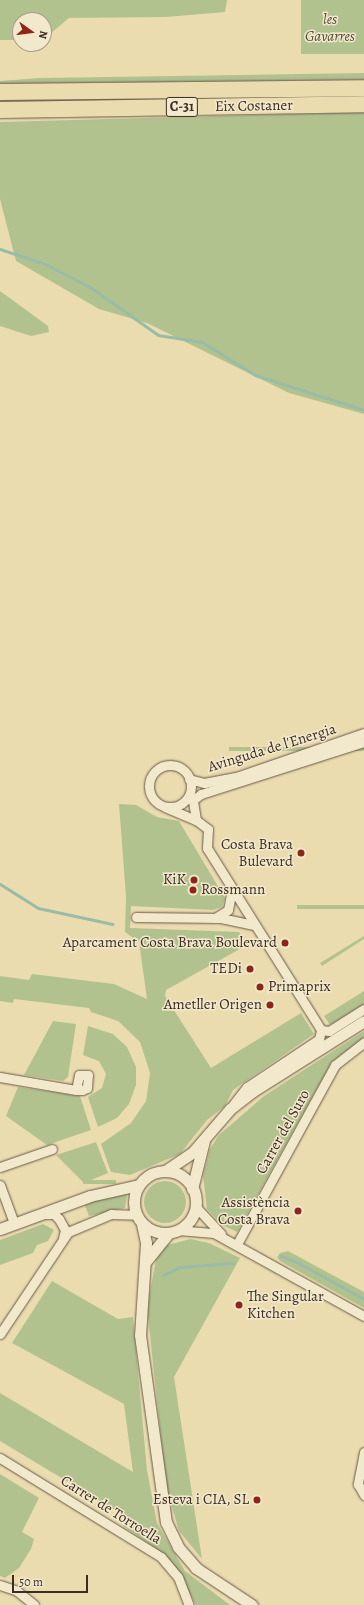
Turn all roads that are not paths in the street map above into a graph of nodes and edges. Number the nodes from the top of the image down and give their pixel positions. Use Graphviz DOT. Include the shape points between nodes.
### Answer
graph roads {
  1 [pos="364,88"];
  2 [pos="0,92"];
  3 [pos="364,104"];
  4 [pos="0,110"];
  5 [pos="364,734"];
  6 [pos="364,742"];
  7 [pos="189,779"];
  8 [pos="190,789"];
  9 [pos="193,800"];
  10 [pos="165,808"];
  11 [pos="196,820"];
  12 [pos="230,885"];
  13 [pos="241,902"];
  14 [pos="136,917"];
  15 [pos="221,919"];
  16 [pos="255,925"];
  17 [pos="364,1009"];
  18 [pos="364,1021"];
  19 [pos="321,1030"];
  20 [pos="364,1042"];
  21 [pos="0,1077"];
  22 [pos="76,1090"];
  23 [pos="230,1109"];
  24 [pos="204,1139"];
  25 [pos="52,1149"];
  26 [pos="0,1167"];
  27 [pos="165,1171"];
  28 [pos="139,1184"];
  29 [pos="0,1185"];
  30 [pos="192,1189"];
  31 [pos="195,1206"];
  32 [pos="39,1214"];
  33 [pos="139,1219"];
  34 [pos="14,1224"];
  35 [pos="0,1229"];
  36 [pos="174,1231"];
  37 [pos="63,1238"];
  38 [pos="237,1244"];
  39 [pos="144,1265"];
  40 [pos="364,1316"];
  41 [pos="0,1334"];
  42 [pos="364,1452"];
  43 [pos="0,1458"];
  44 [pos="364,1495"];
  45 [pos="0,1584"];
  46 [pos="189,1604"];
  47 [pos="34,1605"];
  48 [pos="252,1605"];
  1 -- 2 [label="highway, Eix Costaner / C-31"];
  3 -- 4 [label="highway, Eix Costaner / C-31"];
  5 -- 7 [label="street, Avinguda de l'Energia" via="239,776 204,783"];
  6 -- 9 [label="street, Avinguda de l'Energia" via="201,794"];
  7 -- 8 [label="street"];
  7 -- 10 [label="street" via="185,771 173,765 155,771 148,788 153,801"];
  8 -- 9 [label="street"];
  8 -- 10 [label="street" via="188,800 178,806"];
  9 -- 11 [label="street"];
  10 -- 11 [label="street"];
  11 -- 12 [label="street" via="208,829 207,848"];
  12 -- 13 [label="street"];
  12 -- 15 [label="street" via="232,903"];
  13 -- 15 [label="street" via="239,911"];
  13 -- 16 [label="street"];
  14 -- 15 [label="street"];
  15 -- 16 [label="street"];
  16 -- 19 [label="street"];
  17 -- 19 [label="street" via="329,1031"];
  18 -- 23 [label="street"];
  19 -- 23 [label="street" via="319,1039 247,1087"];
  20 -- 38 [label="street, Carrer del Suro" via="335,1065"];
  21 -- 22 [label="street"];
  23 -- 24 [label="street"];
  24 -- 27 [label="street" via="182,1161"];
  24 -- 30 [label="street"];
  25 -- 26 [label="street"];
  27 -- 28 [label="street" via="150,1175"];
  27 -- 30 [label="street" via="181,1176"];
  28 -- 32 [label="street" via="103,1191"];
  28 -- 33 [label="street" via="134,1202"];
  29 -- 34 [label="street"];
  30 -- 31 [label="street"];
  31 -- 36 [label="street" via="190,1220"];
  31 -- 38 [label="street" via="214,1229"];
  32 -- 34 [label="street"];
  32 -- 37 [label="street" via="54,1214 63,1224"];
  33 -- 36 [label="street" via="158,1232"];
  33 -- 37 [label="street" via="111,1214 80,1224"];
  33 -- 39 [label="street"];
  34 -- 35 [label="street"];
  36 -- 38 [label="street" via="214,1233"];
  36 -- 39 [label="street" via="150,1252"];
  37 -- 41 [label="street"];
  38 -- 40 [label="street"];
  39 -- 48 [label="street" via="140,1335 166,1522 178,1547 196,1568"];
  42 -- 44 [label="street" via="358,1484"];
  43 -- 46 [label="street, Carrer de Torroella" via="161,1557 178,1577"];
  45 -- 47 [label="street" via="17,1591"];
}
